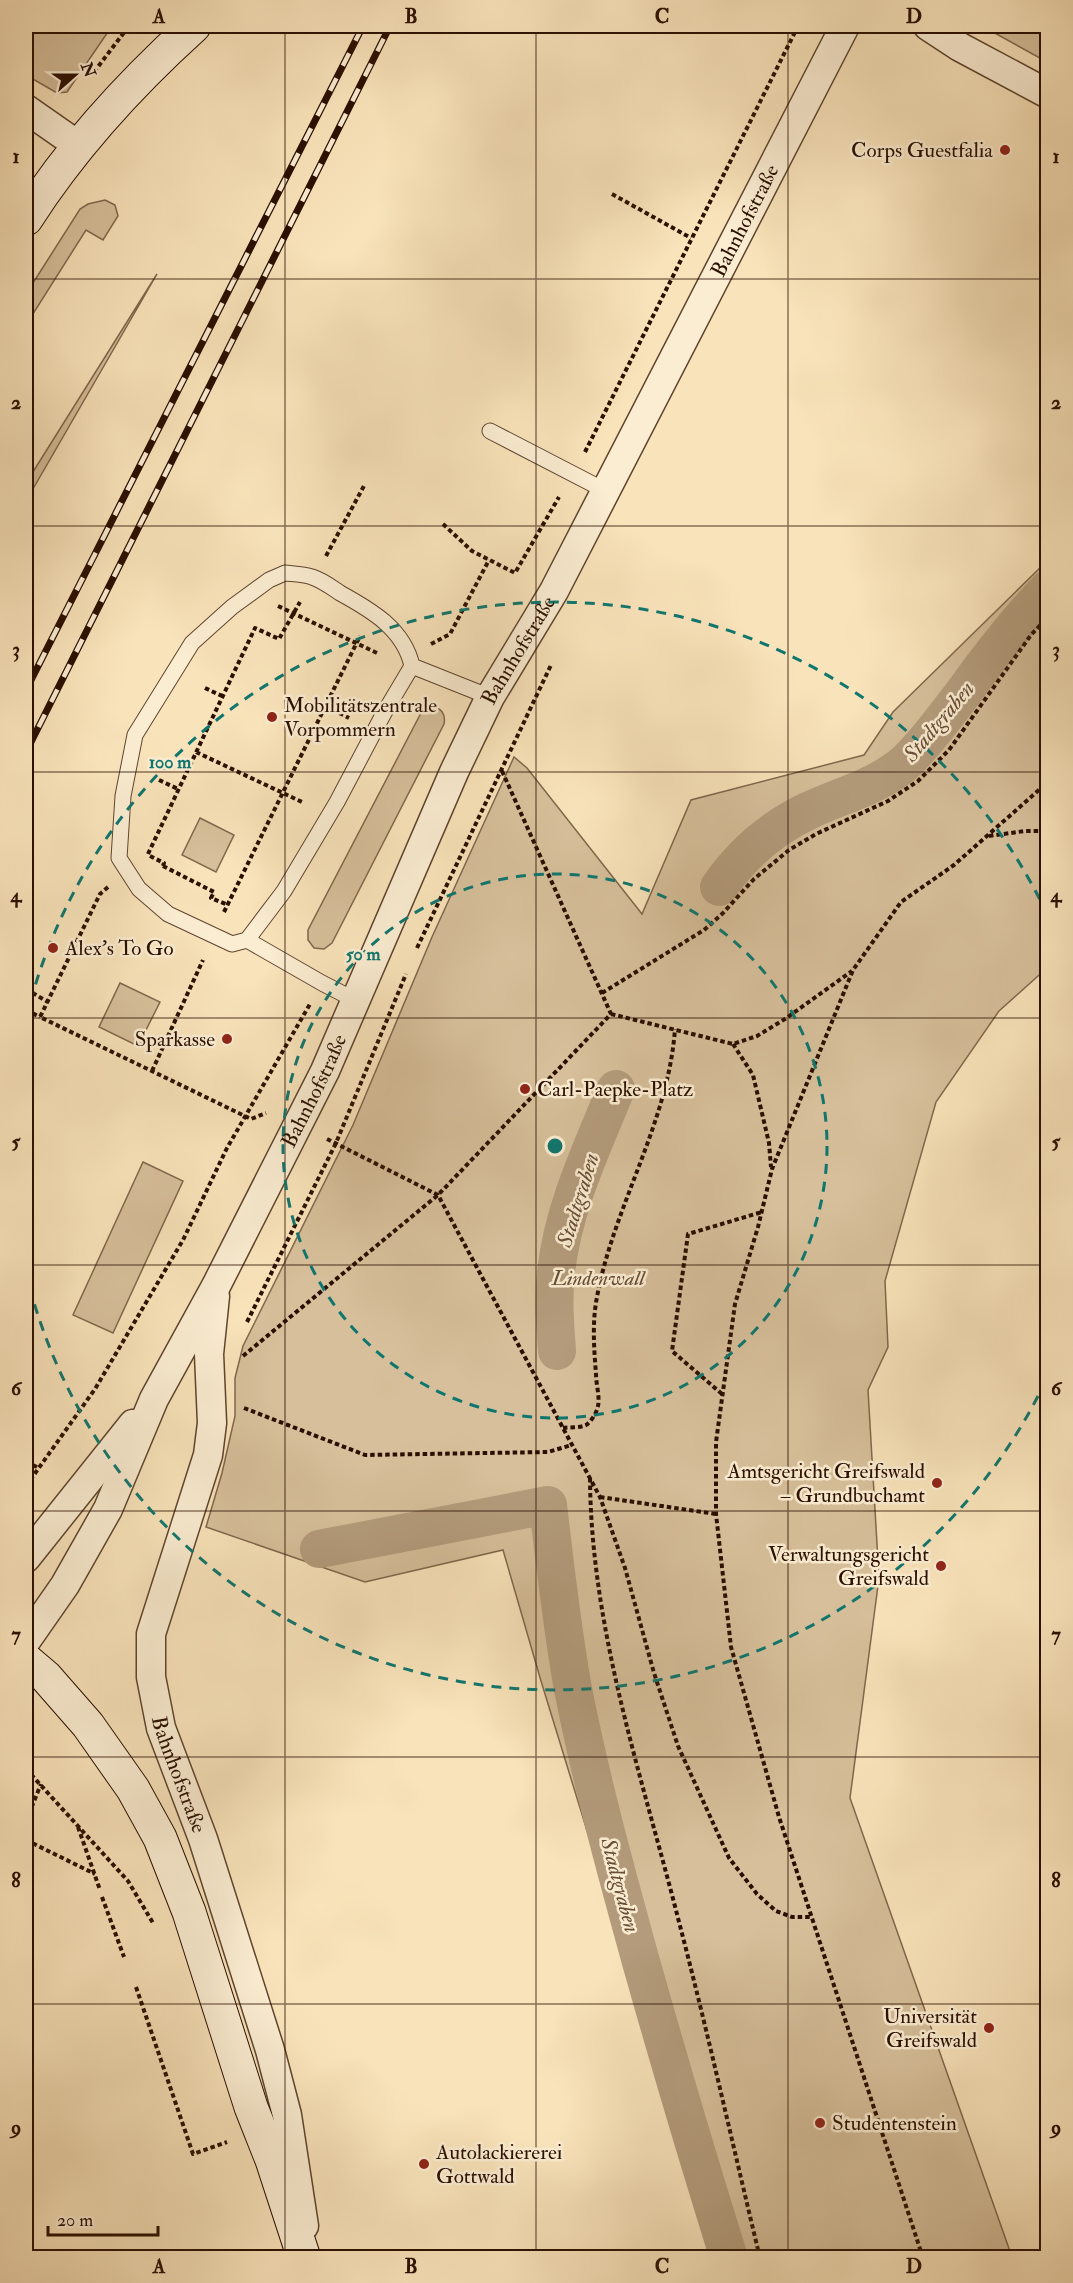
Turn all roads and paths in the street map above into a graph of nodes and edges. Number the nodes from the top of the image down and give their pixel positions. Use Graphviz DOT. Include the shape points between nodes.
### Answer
graph roads {
  1 [pos="194,26"];
  2 [pos="798,26"];
  3 [pos="845,26"];
  4 [pos="928,26"];
  5 [pos="1047,94"];
  6 [pos="26,109"];
  7 [pos="79,146"];
  8 [pos="612,194"];
  9 [pos="26,219"];
  10 [pos="691,238"];
  11 [pos="490,431"];
  12 [pos="573,473"];
  13 [pos="365,484"];
  14 [pos="606,491"];
  15 [pos="443,524"];
  16 [pos="489,560"];
  17 [pos="314,577"];
  18 [pos="272,603"];
  19 [pos="293,613"];
  20 [pos="1047,617"];
  21 [pos="364,628"];
  22 [pos="450,634"];
  23 [pos="356,644"];
  24 [pos="385,657"];
  25 [pos="412,666"];
  26 [pos="205,688"];
  27 [pos="222,696"];
  28 [pos="490,697"];
  29 [pos="326,706"];
  30 [pos="349,718"];
  31 [pos="196,752"];
  32 [pos="507,758"];
  33 [pos="502,771"];
  34 [pos="159,780"];
  35 [pos="1047,782"];
  36 [pos="178,789"];
  37 [pos="283,793"];
  38 [pos="302,802"];
  39 [pos="1047,831"];
  40 [pos="987,836"];
  41 [pos="163,866"];
  42 [pos="127,872"];
  43 [pos="160,872"];
  44 [pos="235,890"];
  45 [pos="243,893"];
  46 [pos="228,905"];
  47 [pos="212,936"];
  48 [pos="247,940"];
  49 [pos="415,953"];
  50 [pos="411,963"];
  51 [pos="853,970"];
  52 [pos="322,984"];
  53 [pos="26,989"];
  54 [pos="602,993"];
  55 [pos="355,1000"];
  56 [pos="48,1002"];
  57 [pos="26,1010"];
  58 [pos="611,1014"];
  59 [pos="40,1017"];
  60 [pos="675,1029"];
  61 [pos="733,1044"];
  62 [pos="152,1071"];
  63 [pos="246,1116"];
  64 [pos="336,1143"];
  65 [pos="772,1169"];
  66 [pos="438,1195"];
  67 [pos="762,1212"];
  68 [pos="216,1286"];
  69 [pos="244,1329"];
  70 [pos="241,1358"];
  71 [pos="723,1395"];
  72 [pos="154,1399"];
  73 [pos="235,1404"];
  74 [pos="563,1428"];
  75 [pos="572,1445"];
  76 [pos="26,1462"];
  77 [pos="37,1467"];
  78 [pos="590,1477"];
  79 [pos="26,1486"];
  80 [pos="600,1497"];
  81 [pos="716,1514"];
  82 [pos="26,1558"];
  83 [pos="26,1641"];
  84 [pos="26,1660"];
  85 [pos="26,1768"];
  86 [pos="41,1784"];
  87 [pos="26,1821"];
  88 [pos="77,1824"];
  89 [pos="26,1840"];
  90 [pos="95,1874"];
  91 [pos="100,1890"];
  92 [pos="102,1897"];
  93 [pos="812,1917"];
  94 [pos="154,1926"];
  95 [pos="124,1957"];
  96 [pos="136,1987"];
  97 [pos="232,2141"];
  98 [pos="304,2258"];
  99 [pos="309,2258"];
  100 [pos="760,2258"];
  101 [pos="923,2258"];
  1 -- 7 [label="main road" via="154,62"];
  2 -- 10 [label="path"];
  3 -- 14 [label="street, Bahnhofstraße"];
  4 -- 5 [label="street"];
  6 -- 7 [label="street"];
  7 -- 9 [label="main road"];
  8 -- 10 [label="path"];
  10 -- 12 [label="path"];
  11 -- 12 [label="lane"];
  12 -- 14 [label="lane"];
  12 -- 16 [label="path" via="515,573"];
  13 -- 17 [label="path"];
  14 -- 28 [label="street, Bahnhofstraße" via="554,591"];
  15 -- 16 [label="path" via="472,551"];
  16 -- 22 [label="path"];
  17 -- 19 [label="path"];
  17 -- 25 [label="lane" via="390,625 402,639"];
  17 -- 42 [label="lane" via="285,573 269,580 192,644 135,735 123,796 119,858"];
  18 -- 19 [label="path"];
  19 -- 23 [label="path"];
  19 -- 27 [label="path" via="279,639 255,628"];
  20 -- 54 [label="path" via="949,750 918,781 888,801 789,850 704,930"];
  21 -- 23 [label="path"];
  23 -- 24 [label="path"];
  23 -- 29 [label="path"];
  25 -- 28 [label="lane"];
  25 -- 48 [label="lane" via="284,891"];
  26 -- 27 [label="path"];
  27 -- 31 [label="path"];
  28 -- 55 [label="street, Bahnhofstraße"];
  29 -- 30 [label="path"];
  29 -- 37 [label="path"];
  31 -- 36 [label="path"];
  31 -- 37 [label="path"];
  32 -- 33 [label="path"];
  33 -- 49 [label="path"];
  33 -- 54 [label="path"];
  34 -- 36 [label="path"];
  35 -- 40 [label="path"];
  36 -- 41 [label="path" via="147,855 165,863"];
  37 -- 38 [label="path"];
  37 -- 44 [label="path"];
  39 -- 40 [label="path"];
  40 -- 51 [label="path" via="901,902"];
  41 -- 43 [label="path"];
  41 -- 46 [label="path" via="214,891 211,898"];
  42 -- 47 [label="lane" via="139,889 168,914"];
  42 -- 56 [label="path" via="100,894"];
  44 -- 45 [label="path"];
  44 -- 46 [label="path"];
  46 -- 47 [label="path"];
  47 -- 48 [label="lane" via="232,944"];
  47 -- 62 [label="path"];
  48 -- 52 [label="lane"];
  50 -- 64 [label="path"];
  51 -- 61 [label="path" via="785,1019 757,1036"];
  51 -- 65 [label="path"];
  52 -- 55 [label="lane"];
  52 -- 63 [label="path"];
  53 -- 56 [label="path"];
  54 -- 58 [label="path"];
  55 -- 68 [label="street, Bahnhofstraße" via="325,1071"];
  56 -- 59 [label="path"];
  57 -- 59 [label="path"];
  58 -- 60 [label="path"];
  58 -- 66 [label="path"];
  59 -- 62 [label="path"];
  60 -- 61 [label="path"];
  60 -- 74 [label="path" via="664,1096 621,1210 597,1299 598,1406 585,1425"];
  61 -- 65 [label="path" via="753,1075"];
  62 -- 63 [label="path"];
  63 -- 77 [label="path" via="183,1240 95,1389"];
  64 -- 66 [label="path"];
  64 -- 69 [label="path"];
  65 -- 67 [label="path"];
  66 -- 70 [label="path"];
  66 -- 74 [label="path"];
  67 -- 71 [label="path" via="735,1304"];
  67 -- 71 [label="path" via="688,1234 672,1352"];
  68 -- 72 [label="street, Bahnhofstraße"];
  68 -- 99 [label="street, Bahnhofstraße" via="209,1354 212,1423 208,1455 151,1634 151,1677 161,1728 203,1839 270,2050 284,2104"];
  71 -- 81 [label="path" via="716,1442"];
  72 -- 82 [label="street, Bahnhofstraße"];
  72 -- 83 [label="street, Bahnhofstraße" via="108,1509 65,1585"];
  73 -- 75 [label="path" via="365,1455 548,1452"];
  74 -- 75 [label="path"];
  75 -- 78 [label="path"];
  76 -- 77 [label="path"];
  77 -- 79 [label="path"];
  78 -- 80 [label="path"];
  78 -- 100 [label="path" via="594,1553 614,1674"];
  80 -- 81 [label="path"];
  80 -- 93 [label="path" via="678,1746 729,1858 776,1911 792,1917"];
  81 -- 93 [label="path" via="731,1647"];
  84 -- 98 [label="main road, Bahnhofstraße" via="88,1725 133,1789 160,1838 189,1912"];
  85 -- 86 [label="path"];
  86 -- 87 [label="path"];
  86 -- 88 [label="path"];
  88 -- 90 [label="path"];
  88 -- 94 [label="path" via="128,1881"];
  89 -- 90 [label="path"];
  90 -- 91 [label="path"];
  92 -- 95 [label="path"];
  93 -- 101 [label="path"];
  96 -- 97 [label="path" via="193,2154"];
}
